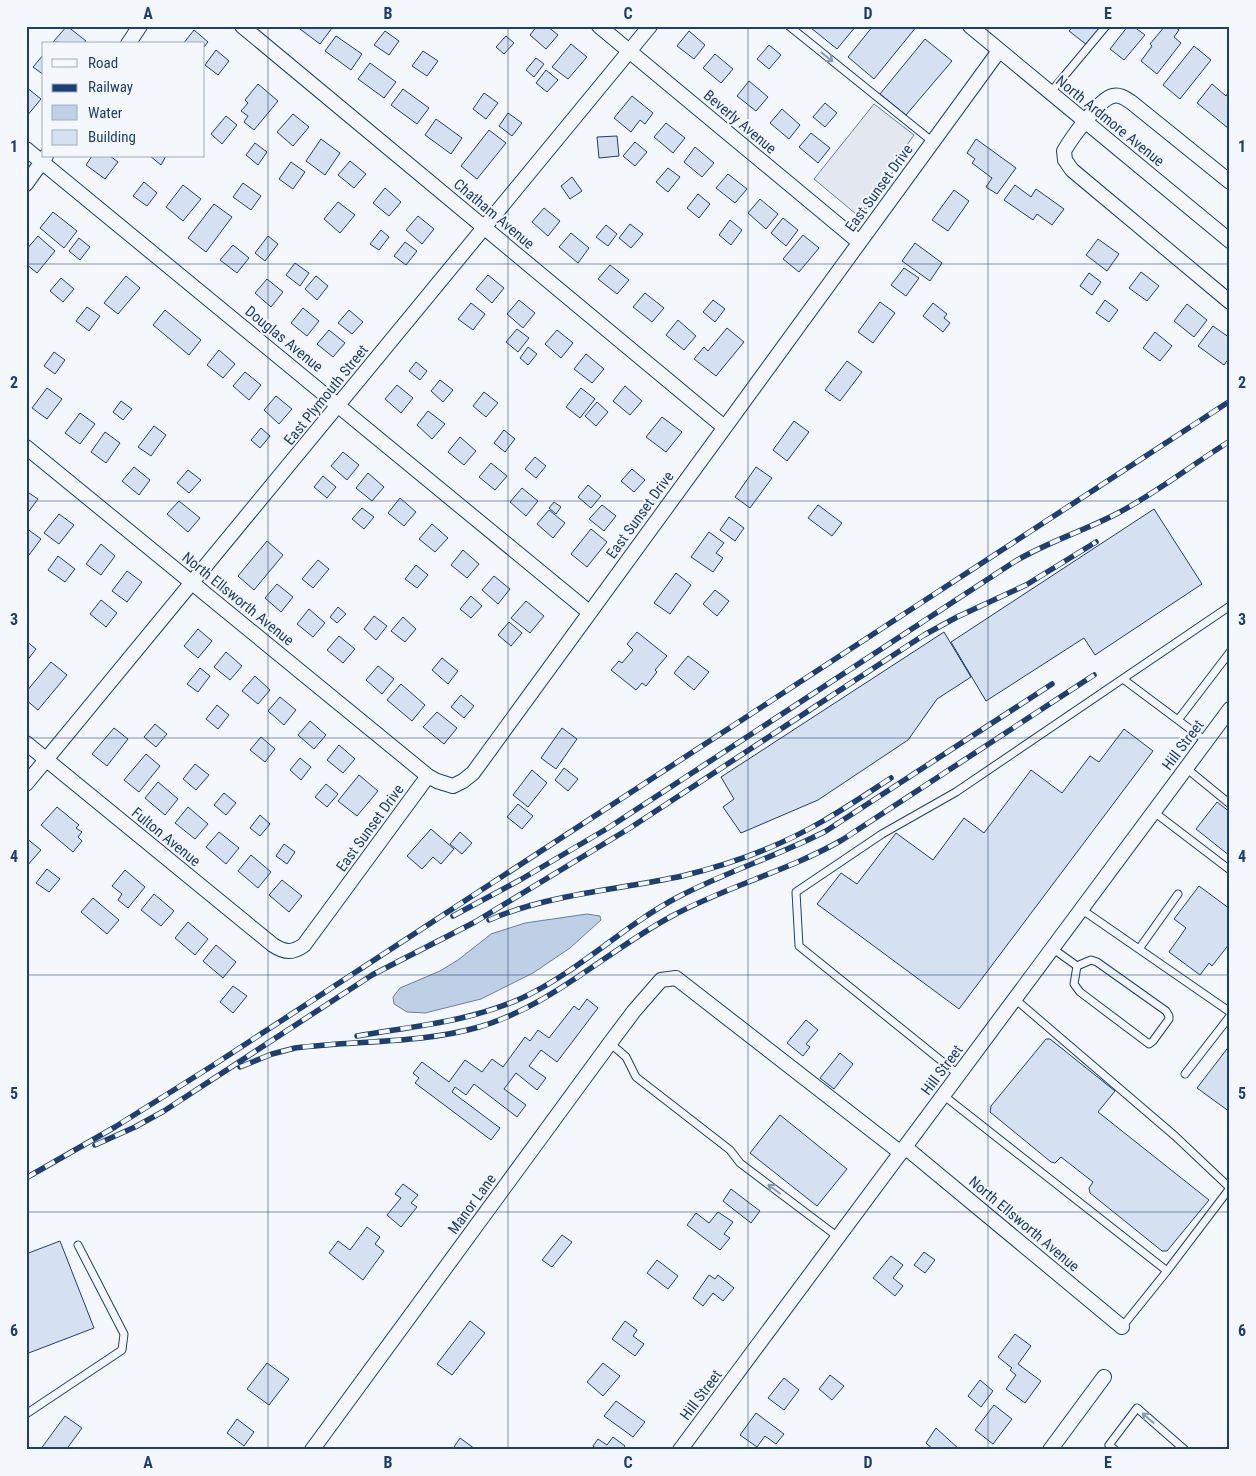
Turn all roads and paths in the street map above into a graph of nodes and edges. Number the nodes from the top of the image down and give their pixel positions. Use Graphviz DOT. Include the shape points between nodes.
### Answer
graph roads {
  1 [pos="140,26"];
  2 [pos="242,26"];
  3 [pos="599,26"];
  4 [pos="650,26"];
  5 [pos="789,26"];
  6 [pos="1106,26"];
  7 [pos="976,28"];
  8 [pos="129,42"];
  9 [pos="629,51"];
  10 [pos="999,51"];
  11 [pos="1050,93"];
  12 [pos="1086,122"];
  13 [pos="933,142"];
  14 [pos="26,149"];
  15 [pos="42,158"];
  16 [pos="44,159"];
  17 [pos="1230,182"];
  18 [pos="26,184"];
  19 [pos="484,228"];
  20 [pos="1230,241"];
  21 [pos="859,242"];
  22 [pos="1230,302"];
  23 [pos="338,405"];
  24 [pos="724,427"];
  25 [pos="26,447"];
  26 [pos="192,583"];
  27 [pos="1230,606"];
  28 [pos="590,612"];
  29 [pos="1230,652"];
  30 [pos="1122,679"];
  31 [pos="1230,709"];
  32 [pos="1178,720"];
  33 [pos="1206,741"];
  34 [pos="26,743"];
  35 [pos="46,760"];
  36 [pos="1186,768"];
  37 [pos="428,776"];
  38 [pos="26,784"];
  39 [pos="1230,804"];
  40 [pos="1154,812"];
  41 [pos="1230,870"];
  42 [pos="1178,894"];
  43 [pos="1081,909"];
  44 [pos="1052,948"];
  45 [pos="1138,949"];
  46 [pos="288,952"];
  47 [pos="1077,966"];
  48 [pos="661,980"];
  49 [pos="1015,1000"];
  50 [pos="1230,1012"];
  51 [pos="1230,1016"];
  52 [pos="610,1043"];
  53 [pos="959,1074"];
  54 [pos="1186,1074"];
  55 [pos="943,1096"];
  56 [pos="903,1150"];
  57 [pos="838,1238"];
  58 [pos="78,1245"];
  59 [pos="1167,1271"];
  60 [pos="1122,1327"];
  61 [pos="1104,1377"];
  62 [pos="26,1414"];
  63 [pos="312,1450"];
  64 [pos="680,1450"];
  65 [pos="1050,1450"];
  66 [pos="1114,1450"];
  67 [pos="1185,1450"];
  1 -- 8 [label="street"];
  2 -- 19 [label="street, Chatham Avenue"];
  3 -- 9 [label="street, Beverly Avenue"];
  4 -- 9 [label="street, East Plymouth Street"];
  5 -- 13 [label="lane, one-way"];
  6 -- 11 [label="lane"];
  7 -- 10 [label="street, North Ardmore Avenue"];
  9 -- 19 [label="street, East Plymouth Street"];
  9 -- 21 [label="street, Beverly Avenue"];
  10 -- 11 [label="street, North Ardmore Avenue"];
  10 -- 13 [label="street, East Sunset Drive"];
  11 -- 12 [label="street, North Ardmore Avenue"];
  12 -- 17 [label="street" via="1106,99 1112,96 1125,98"];
  12 -- 20 [label="street, North Ardmore Avenue"];
  12 -- 22 [label="street" via="1064,151 1069,168"];
  13 -- 21 [label="street, East Sunset Drive"];
  14 -- 15 [label="street, Douglas Avenue"];
  16 -- 18 [label="street"];
  16 -- 23 [label="street, Douglas Avenue"];
  19 -- 23 [label="street, East Plymouth Street"];
  19 -- 24 [label="street, Chatham Avenue"];
  21 -- 24 [label="street, East Sunset Drive"];
  23 -- 26 [label="street, East Plymouth Street"];
  23 -- 28 [label="street, Douglas Avenue"];
  24 -- 28 [label="street, East Sunset Drive"];
  25 -- 26 [label="street, North Ellsworth Avenue"];
  26 -- 35 [label="street, East Plymouth Street"];
  26 -- 37 [label="street, North Ellsworth Avenue"];
  27 -- 30 [label="lane"];
  28 -- 37 [label="street, East Sunset Drive" via="473,773 453,786"];
  29 -- 32 [label="lane"];
  30 -- 32 [label="lane"];
  30 -- 53 [label="lane" via="956,792 882,834 796,892 799,946"];
  31 -- 33 [label="street, Hill Street"];
  32 -- 33 [label="lane"];
  33 -- 36 [label="street, Hill Street"];
  34 -- 35 [label="street, Fulton Avenue"];
  35 -- 38 [label="street, East Plymouth Street"];
  35 -- 46 [label="street, Fulton Avenue" via="273,945"];
  36 -- 39 [label="lane"];
  36 -- 40 [label="street, Hill Street"];
  37 -- 46 [label="street, East Sunset Drive" via="304,945"];
  40 -- 41 [label="lane"];
  40 -- 43 [label="street, Hill Street"];
  42 -- 45 [label="lane"];
  43 -- 44 [label="street, Hill Street"];
  43 -- 45 [label="lane"];
  44 -- 47 [label="lane"];
  44 -- 49 [label="street, Hill Street"];
  45 -- 50 [label="lane"];
  47 -- 47 [label="lane" via="1091,960 1098,962 1166,1011 1169,1019 1149,1044 1080,992 1074,984"];
  48 -- 52 [label="street, Manor Lane"];
  48 -- 56 [label="street, North Ellsworth Avenue" via="676,978"];
  49 -- 53 [label="street, Hill Street"];
  49 -- 59 [label="lane" via="1175,1136 1230,1188"];
  51 -- 54 [label="lane"];
  57 -- 52 [label="lane, one-way" via="636,1077 626,1057"];
  52 -- 63 [label="street, Manor Lane"];
  53 -- 55 [label="street, Hill Street"];
  55 -- 56 [label="street, Hill Street"];
  55 -- 59 [label="lane"];
  56 -- 57 [label="street, Hill Street"];
  56 -- 60 [label="street, North Ellsworth Avenue"];
  57 -- 64 [label="street, Hill Street"];
  58 -- 62 [label="lane" via="124,1334 122,1350"];
  59 -- 60 [label="lane"];
  61 -- 65 [label="street"];
  67 -- 66 [label="lane, one-way" via="1137,1408 1109,1445"];
}
